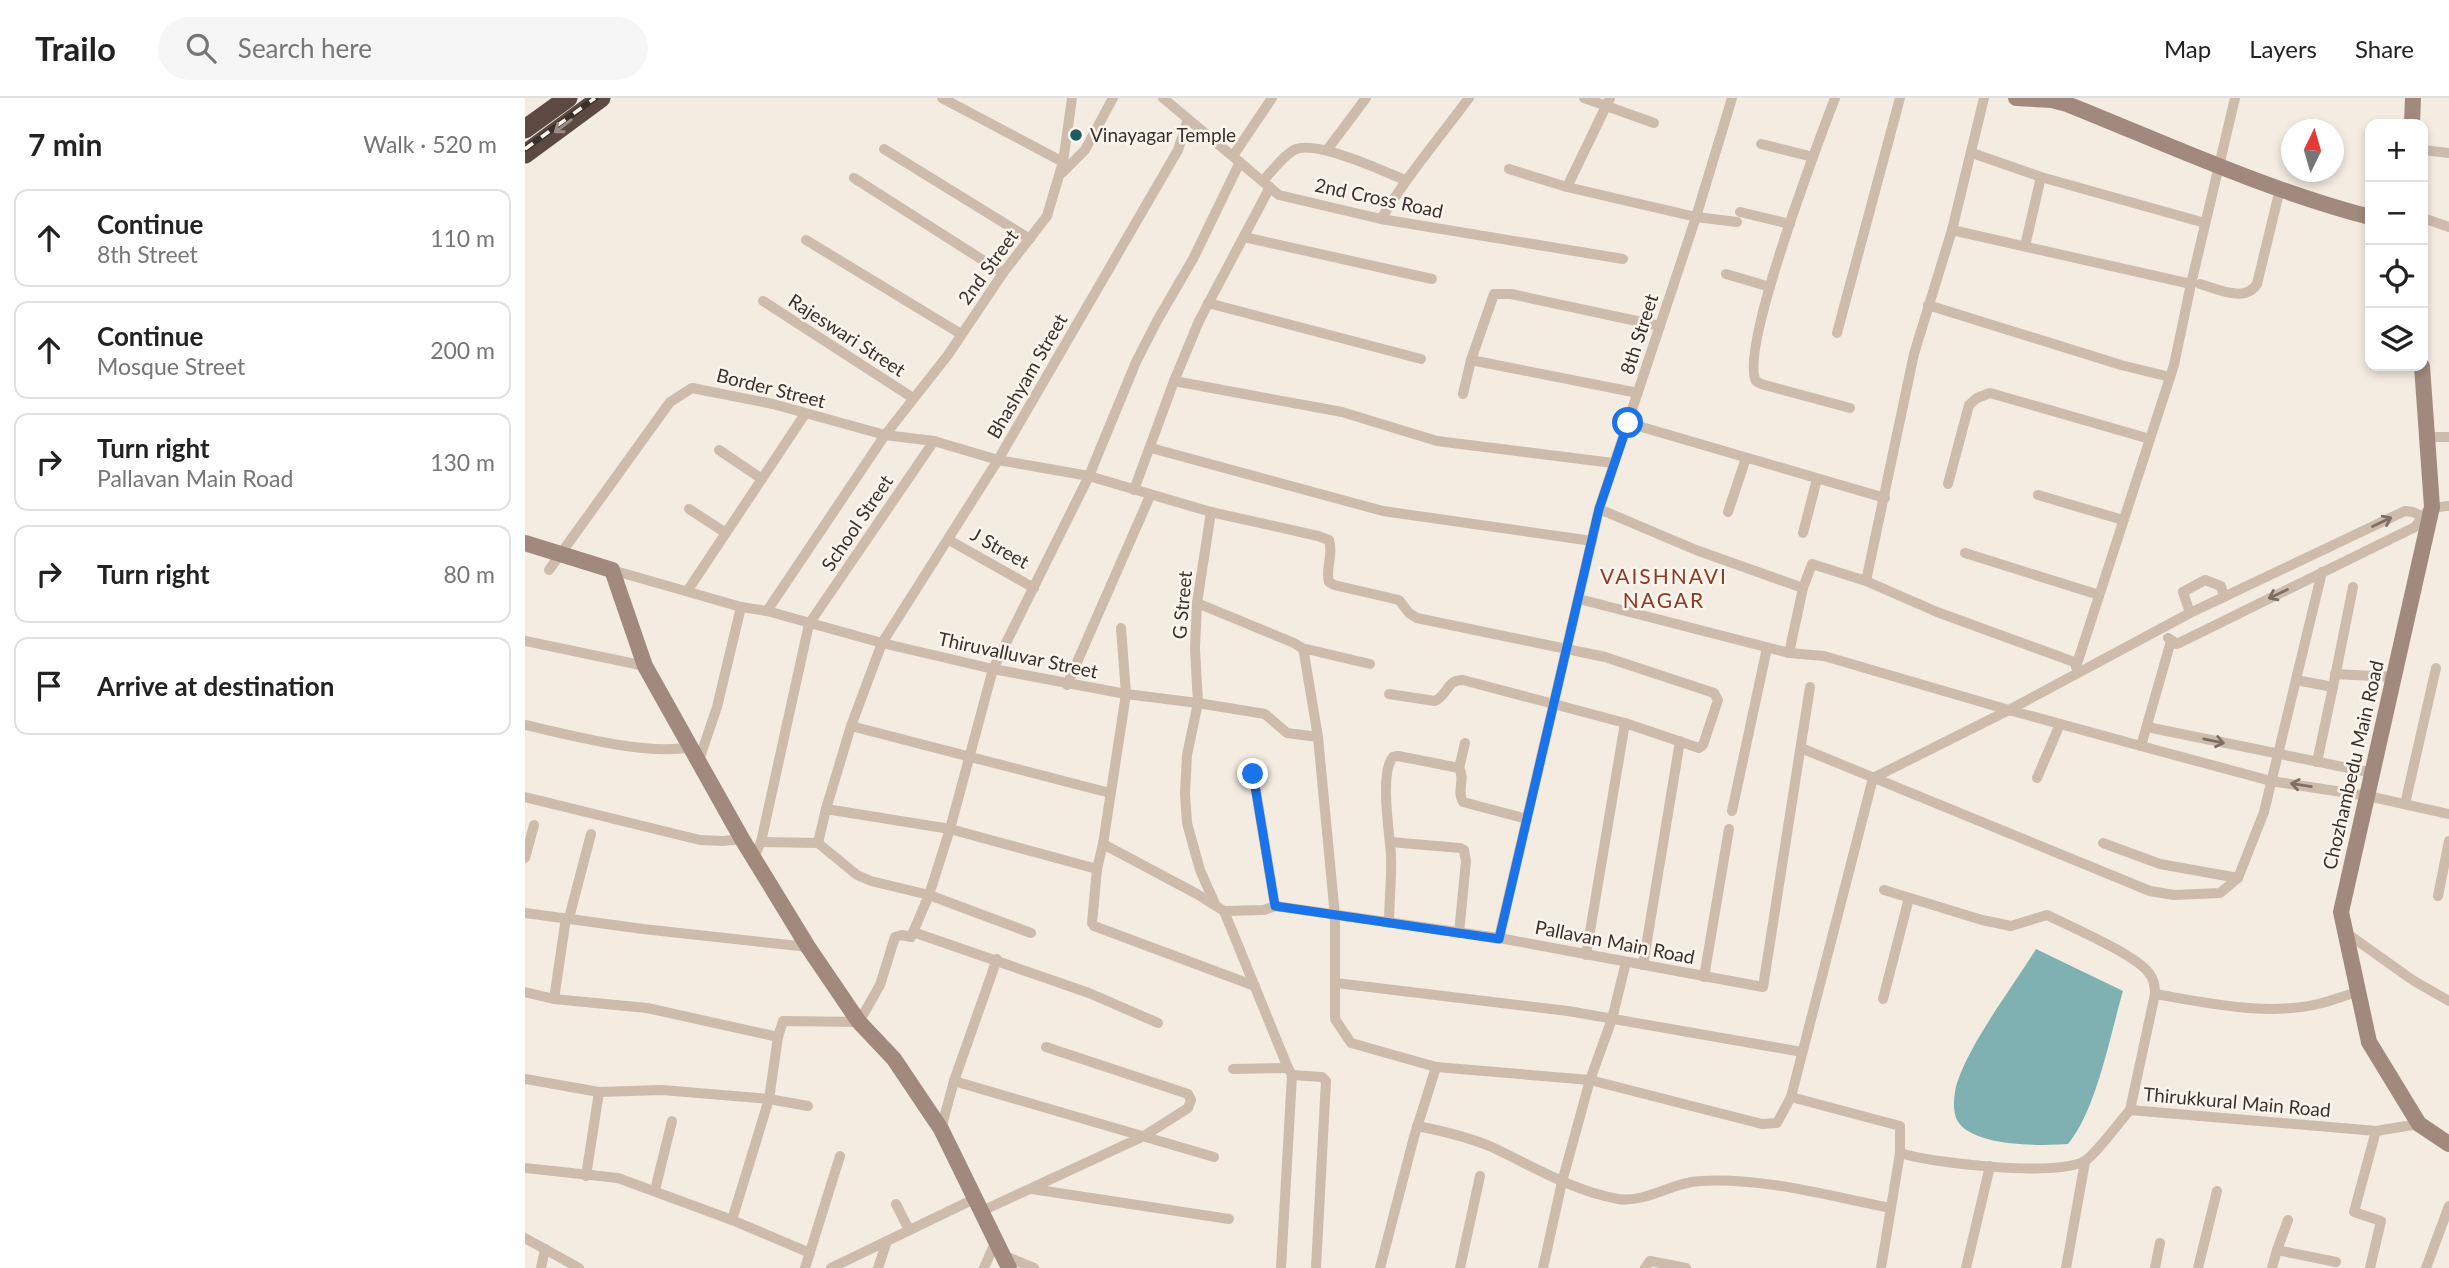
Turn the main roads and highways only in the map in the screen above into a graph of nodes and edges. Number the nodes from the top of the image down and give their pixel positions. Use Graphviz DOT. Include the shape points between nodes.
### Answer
graph roads {
  1 [pos="568,98"];
  2 [pos="601,98"];
  3 [pos="525,129"];
  4 [pos="525,154"];
  1 -- 3 [label="highway"];
  2 -- 4 [label="highway, one-way"];
}
